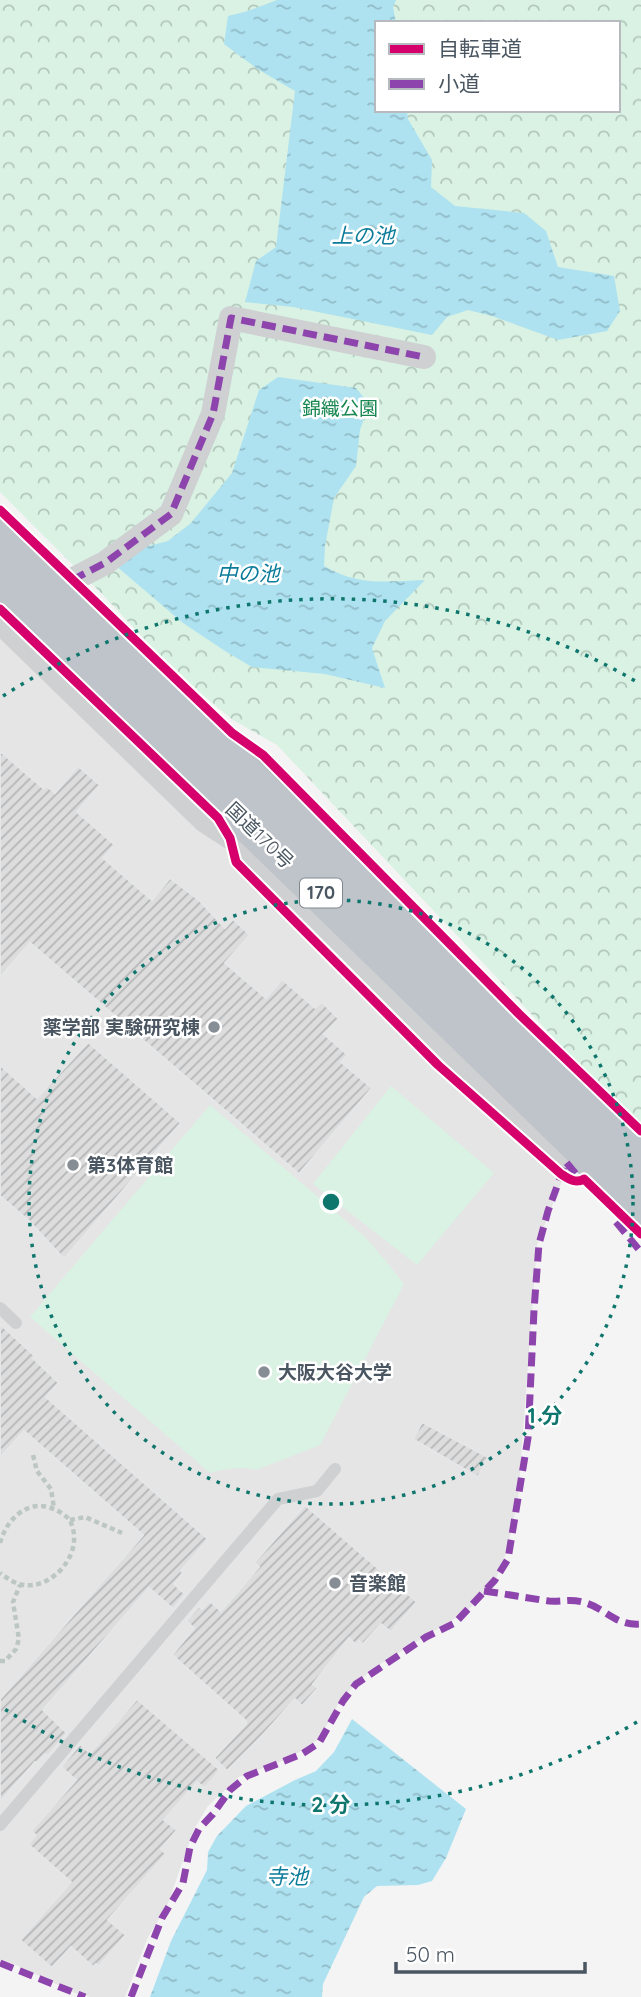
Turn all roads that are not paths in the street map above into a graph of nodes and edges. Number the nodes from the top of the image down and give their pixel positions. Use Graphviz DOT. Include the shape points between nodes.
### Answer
graph roads {
  1 [pos="424,357"];
  2 [pos="0,537"];
  3 [pos="72,580"];
  4 [pos="0,582"];
  5 [pos="0,622"];
  6 [pos="582,1142"];
  7 [pos="641,1160"];
  8 [pos="641,1205"];
  9 [pos="0,1308"];
  10 [pos="16,1323"];
  11 [pos="335,1469"];
  12 [pos="0,1825"];
  1 -- 3 [label="street" via="231,318 213,414 171,514 105,563"];
  2 -- 6 [label="highway, 国道170号 / 170"];
  4 -- 6 [label="highway, 国道170号 / 170"];
  5 -- 6 [label="street" via="205,821 239,843 315,915 516,1116"];
  6 -- 7 [label="highway, 国道170号 / 170"];
  6 -- 8 [label="highway, 国道170号 / 170"];
  9 -- 10 [label="lane"];
  11 -- 12 [label="lane" via="317,1491 278,1499"];
}
